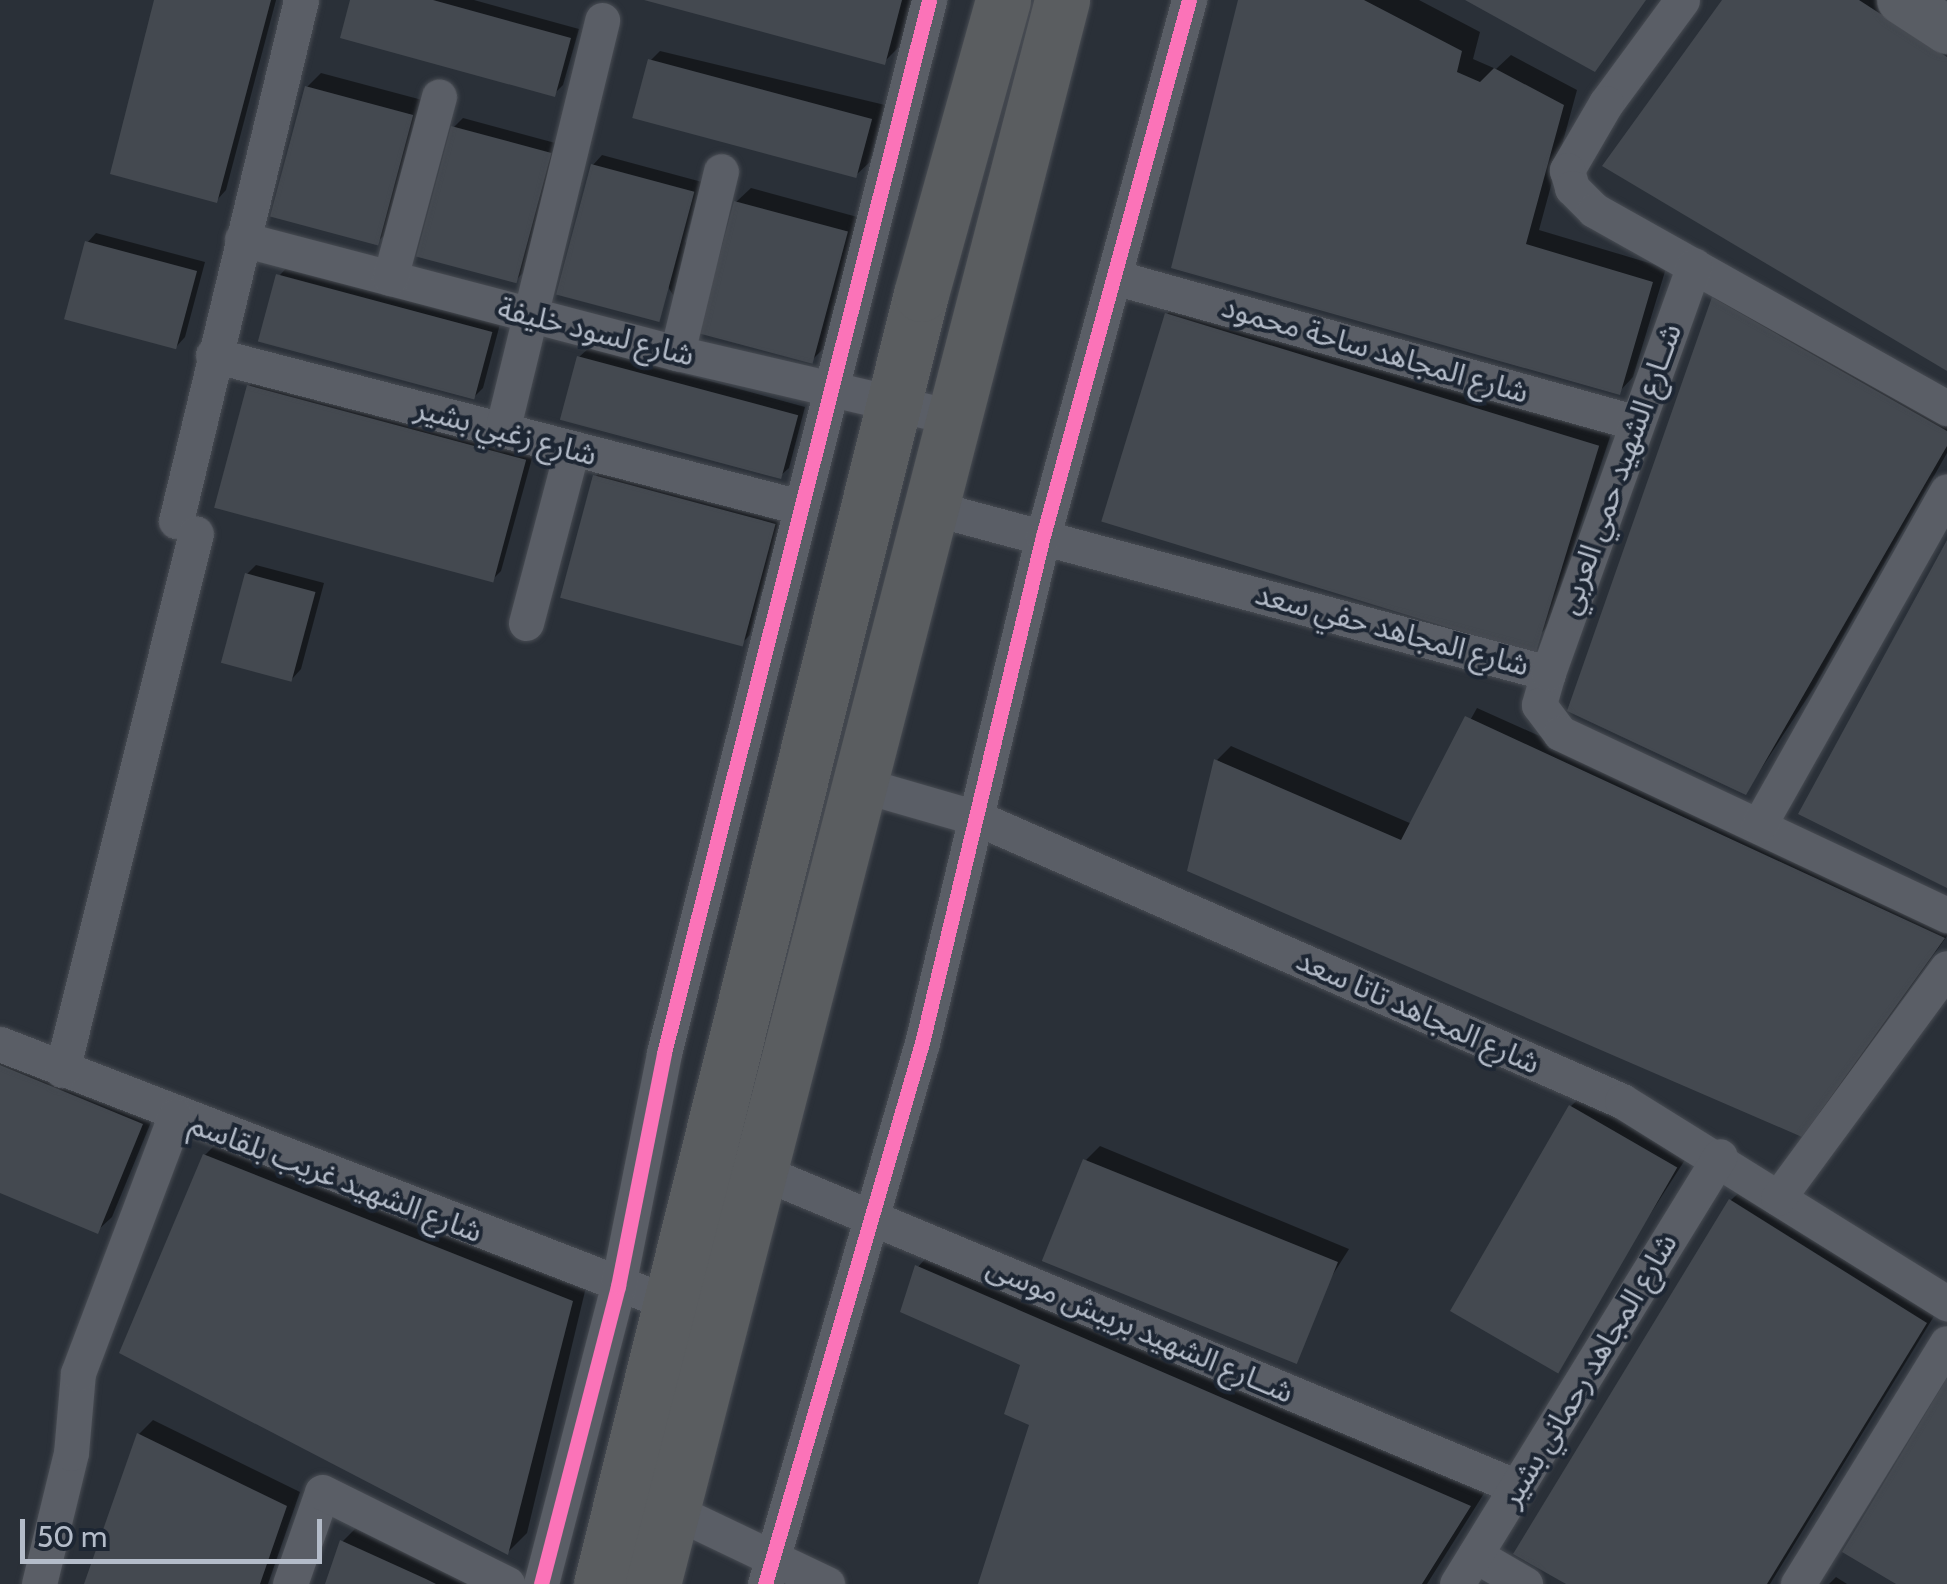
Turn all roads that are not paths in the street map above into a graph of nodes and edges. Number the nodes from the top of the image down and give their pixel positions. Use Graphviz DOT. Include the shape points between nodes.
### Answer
graph roads {
  1 [pos="300,0"];
  2 [pos="929,0"];
  3 [pos="1002,0"];
  4 [pos="1062,0"];
  5 [pos="1189,0"];
  6 [pos="1682,0"];
  7 [pos="1901,0"];
  8 [pos="602,20"];
  9 [pos="1947,30"];
  10 [pos="439,97"];
  11 [pos="721,172"];
  12 [pos="242,239"];
  13 [pos="1694,266"];
  14 [pos="1114,277"];
  15 [pos="390,278"];
  16 [pos="528,314"];
  17 [pos="676,353"];
  18 [pos="213,355"];
  19 [pos="827,390"];
  20 [pos="897,404"];
  21 [pos="1947,408"];
  22 [pos="953,417"];
  23 [pos="1636,423"];
  24 [pos="502,430"];
  25 [pos="572,449"];
  26 [pos="1947,490"];
  27 [pos="800,507"];
  28 [pos="928,507"];
  29 [pos="1043,536"];
  30 [pos="526,623"];
  31 [pos="1548,673"];
  32 [pos="858,784"];
  33 [pos="978,818"];
  34 [pos="1758,824"];
  35 [pos="1947,915"];
  36 [pos="1947,968"];
  37 [pos="0,1044"];
  38 [pos="62,1070"];
  39 [pos="175,1116"];
  40 [pos="1720,1156"];
  41 [pos="762,1172"];
  42 [pos="1778,1198"];
  43 [pos="867,1216"];
  44 [pos="618,1286"];
  45 [pos="1947,1303"];
  46 [pos="675,1305"];
  47 [pos="1947,1342"];
  48 [pos="1518,1487"];
  49 [pos="672,1510"];
  50 [pos="1466,1570"];
  51 [pos="769,1571"];
  52 [pos="39,1584"];
  53 [pos="290,1584"];
  54 [pos="507,1584"];
  55 [pos="541,1584"];
  56 [pos="601,1584"];
  57 [pos="653,1584"];
  58 [pos="827,1584"];
  59 [pos="1526,1584"];
  60 [pos="1798,1584"];
  1 -- 12 [label="street"];
  2 -- 19 [label="street"];
  3 -- 20 [label="highway"];
  4 -- 22 [label="highway"];
  5 -- 14 [label="street"];
  6 -- 13 [label="street" via="1606,102 1567,170 1572,188 1594,210"];
  7 -- 9 [label="street"];
  8 -- 16 [label="street"];
  10 -- 15 [label="street"];
  11 -- 17 [label="street"];
  12 -- 15 [label="street, شارع لسود خليفة"];
  12 -- 18 [label="street"];
  13 -- 21 [label="street"];
  13 -- 23 [label="street, شــارع الشهيد حمي العربي"];
  14 -- 23 [label="street, شارع المجاهد ساحة محمود"];
  14 -- 29 [label="street"];
  15 -- 16 [label="street, شارع لسود خليفة"];
  16 -- 17 [label="street, شارع لسود خليفة"];
  16 -- 24 [label="street"];
  17 -- 19 [label="street, شارع لسود خليفة"];
  18 -- 24 [label="street, شارع زغبي بشير"];
  18 -- 38 [label="street" via="186,527"];
  19 -- 20 [label="street, شارع لسود خليفة"];
  19 -- 27 [label="street"];
  20 -- 22 [label="street, شارع لسود خليفة"];
  20 -- 46 [label="highway"];
  22 -- 28 [label="highway"];
  23 -- 31 [label="street, شــارع الشهيد حمي العربي"];
  24 -- 25 [label="street, شارع زغبي بشير"];
  25 -- 27 [label="street, شارع زغبي بشير"];
  25 -- 30 [label="street"];
  26 -- 34 [label="street"];
  27 -- 44 [label="street" via="664,1053"];
  28 -- 29 [label="street, شارع المجاهد حفي سعد"];
  28 -- 32 [label="highway"];
  29 -- 31 [label="street, شارع المجاهد حفي سعد"];
  29 -- 33 [label="street"];
  31 -- 34 [label="street, شارع المجاهد حفي سعد" via="1538,705 1560,733"];
  32 -- 33 [label="street, شارع المجاهد تاتا سعد"];
  32 -- 41 [label="highway"];
  33 -- 40 [label="street, شارع المجاهد تاتا سعد" via="1622,1101"];
  33 -- 43 [label="street" via="922,1043"];
  34 -- 35 [label="street, شارع المجاهد حفي سعد"];
  36 -- 42 [label="street"];
  37 -- 38 [label="street, شارع الشهيد غريب بلقاسم"];
  38 -- 39 [label="street, شارع الشهيد غريب بلقاسم"];
  39 -- 44 [label="street, شارع الشهيد غريب بلقاسم"];
  39 -- 52 [label="street" via="78,1373 71,1453"];
  40 -- 42 [label="street, شارع المجاهد تاتا سعد"];
  40 -- 48 [label="street, شارع المجاهد رحماني بشير"];
  41 -- 43 [label="street, شــارع الشهيد بريبش موسى"];
  41 -- 49 [label="highway"];
  42 -- 45 [label="street, شارع المجاهد تاتا سعد"];
  43 -- 48 [label="street, شــارع الشهيد بريبش موسى"];
  43 -- 51 [label="street"];
  44 -- 46 [label="street, شارع الشهيد غريب بلقاسم"];
  44 -- 55 [label="street"];
  46 -- 56 [label="highway"];
  47 -- 60 [label="street"];
  48 -- 50 [label="street, شارع المجاهد رحماني بشير"];
  49 -- 51 [label="street"];
  49 -- 57 [label="highway"];
  50 -- 59 [label="street"];
  51 -- 58 [label="street"];
  53 -- 54 [label="street" via="322,1492"];
}
